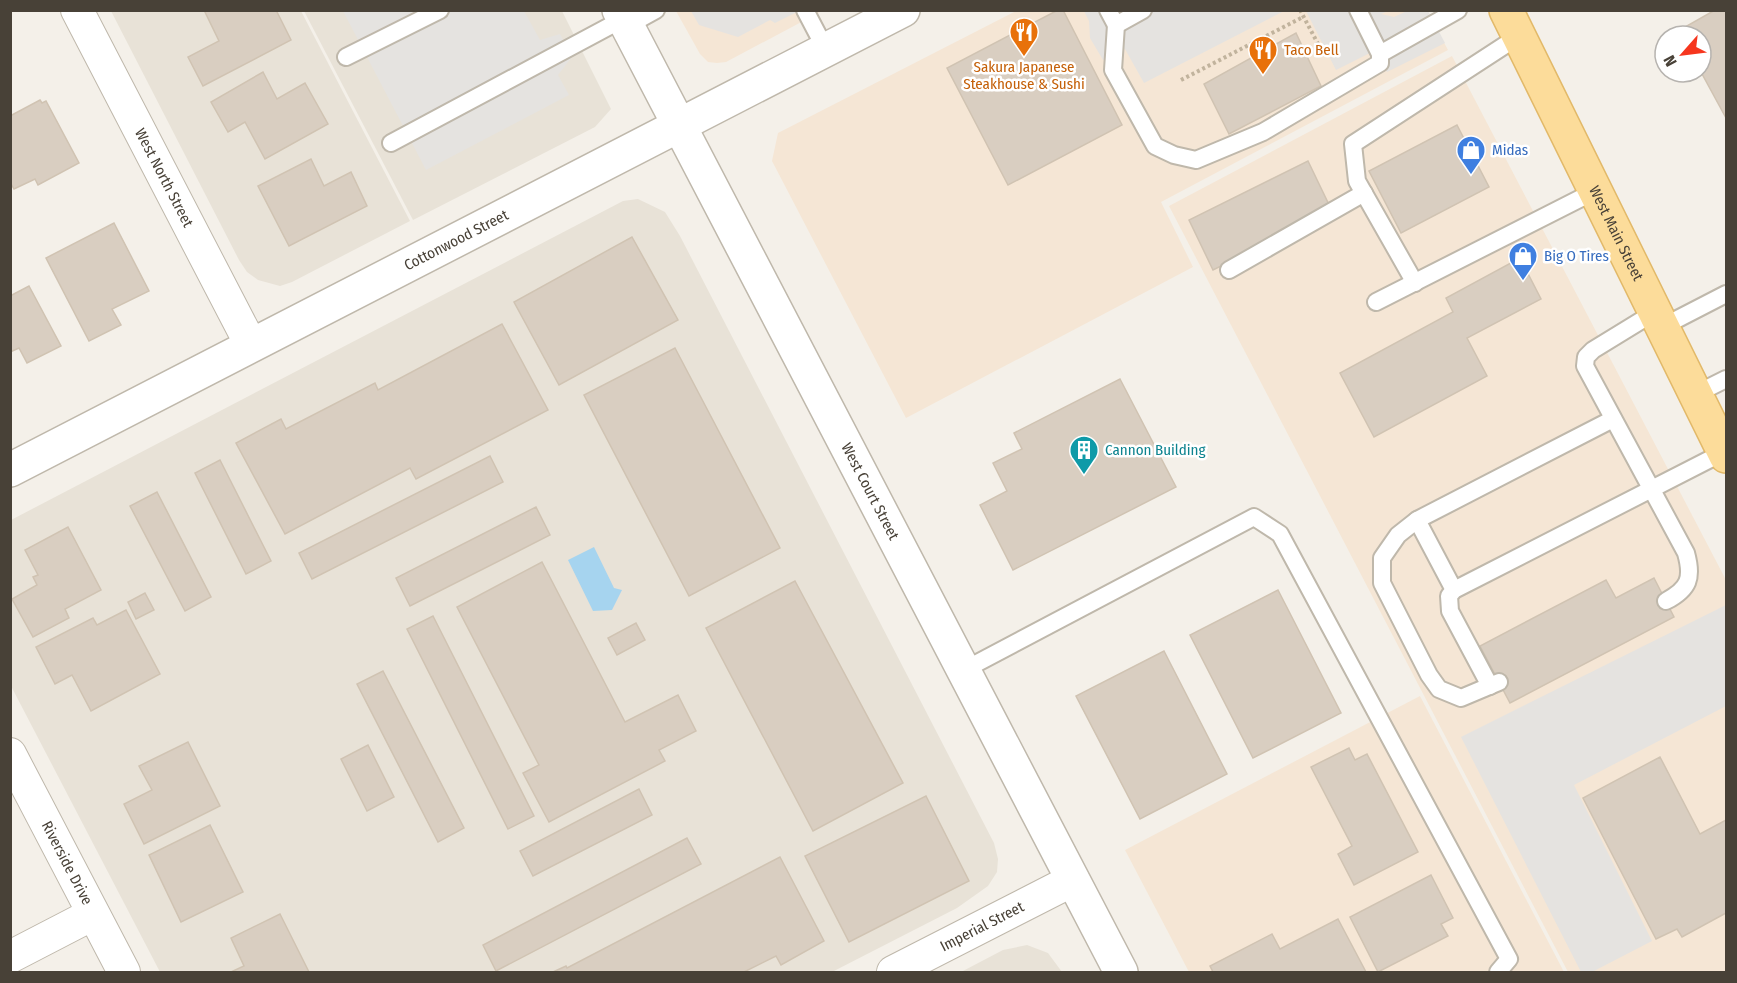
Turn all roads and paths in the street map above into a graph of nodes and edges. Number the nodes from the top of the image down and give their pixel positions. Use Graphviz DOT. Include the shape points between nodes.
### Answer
graph roads {
  1 [pos="77,10"];
  2 [pos="440,10"];
  3 [pos="656,10"];
  4 [pos="805,10"];
  5 [pos="903,10"];
  6 [pos="1143,10"];
  7 [pos="1300,10"];
  8 [pos="1358,10"];
  9 [pos="1458,10"];
  10 [pos="1303,16"];
  11 [pos="623,18"];
  12 [pos="1112,18"];
  13 [pos="1512,23"];
  14 [pos="826,50"];
  15 [pos="1380,54"];
  16 [pos="345,57"];
  17 [pos="1325,57"];
  18 [pos="1181,80"];
  19 [pos="679,125"];
  20 [pos="391,143"];
  21 [pos="1595,191"];
  22 [pos="1364,193"];
  23 [pos="1228,270"];
  24 [pos="1415,283"];
  25 [pos="1726,294"];
  26 [pos="1376,302"];
  27 [pos="1659,319"];
  28 [pos="251,345"];
  29 [pos="1726,379"];
  30 [pos="1696,394"];
  31 [pos="1613,419"];
  32 [pos="1725,454"];
  33 [pos="10,470"];
  34 [pos="1650,490"];
  35 [pos="1417,520"];
  36 [pos="1454,590"];
  37 [pos="1666,601"];
  38 [pos="964,670"];
  39 [pos="10,754"];
  40 [pos="1073,879"];
  41 [pos="93,914"];
  42 [pos="10,957"];
  43 [pos="124,972"];
  44 [pos="893,972"];
  45 [pos="1121,972"];
  46 [pos="1498,972"];
  1 -- 28 [label="street, West North Street"];
  2 -- 16 [label="lane"];
  3 -- 11 [label="lane"];
  4 -- 14 [label="lane"];
  5 -- 14 [label="street, Cottonwood Street"];
  6 -- 12 [label="lane"];
  7 -- 10 [label="path"];
  8 -- 15 [label="lane"];
  9 -- 15 [label="lane"];
  10 -- 17 [label="path"];
  10 -- 18 [label="path"];
  11 -- 19 [label="street, West Court Street"];
  11 -- 20 [label="lane"];
  12 -- 15 [label="lane" via="1113,70 1155,146 1196,160 1263,132 1323,98 1380,63"];
  13 -- 21 [label="main road, West Main Street"];
  13 -- 22 [label="lane" via="1353,144 1357,181"];
  14 -- 19 [label="street, Cottonwood Street"];
  19 -- 28 [label="street, Cottonwood Street"];
  19 -- 38 [label="street, West Court Street"];
  21 -- 24 [label="lane"];
  21 -- 27 [label="main road, West Main Street"];
  22 -- 23 [label="lane"];
  22 -- 24 [label="lane"];
  24 -- 26 [label="lane"];
  25 -- 27 [label="lane"];
  27 -- 30 [label="main road, West Main Street"];
  27 -- 31 [label="lane" via="1610,338 1586,357 1585,366"];
  28 -- 33 [label="street, Cottonwood Street"];
  29 -- 30 [label="lane"];
  30 -- 32 [label="main road, West Main Street"];
  31 -- 34 [label="lane"];
  31 -- 35 [label="lane"];
  32 -- 34 [label="lane"];
  34 -- 36 [label="lane"];
  34 -- 37 [label="lane" via="1686,554 1691,571 1686,588"];
  35 -- 36 [label="lane"];
  35 -- 36 [label="lane" via="1398,535 1382,558 1382,584 1429,675 1440,689 1461,698 1495,684 1450,611 1449,596"];
  38 -- 40 [label="street, West Court Street"];
  38 -- 46 [label="lane" via="1254,517 1280,534 1509,959"];
  39 -- 41 [label="street, Riverside Drive"];
  40 -- 44 [label="street, Imperial Street"];
  40 -- 45 [label="street, West Court Street"];
  41 -- 42 [label="street"];
  41 -- 43 [label="street, Riverside Drive"];
}
